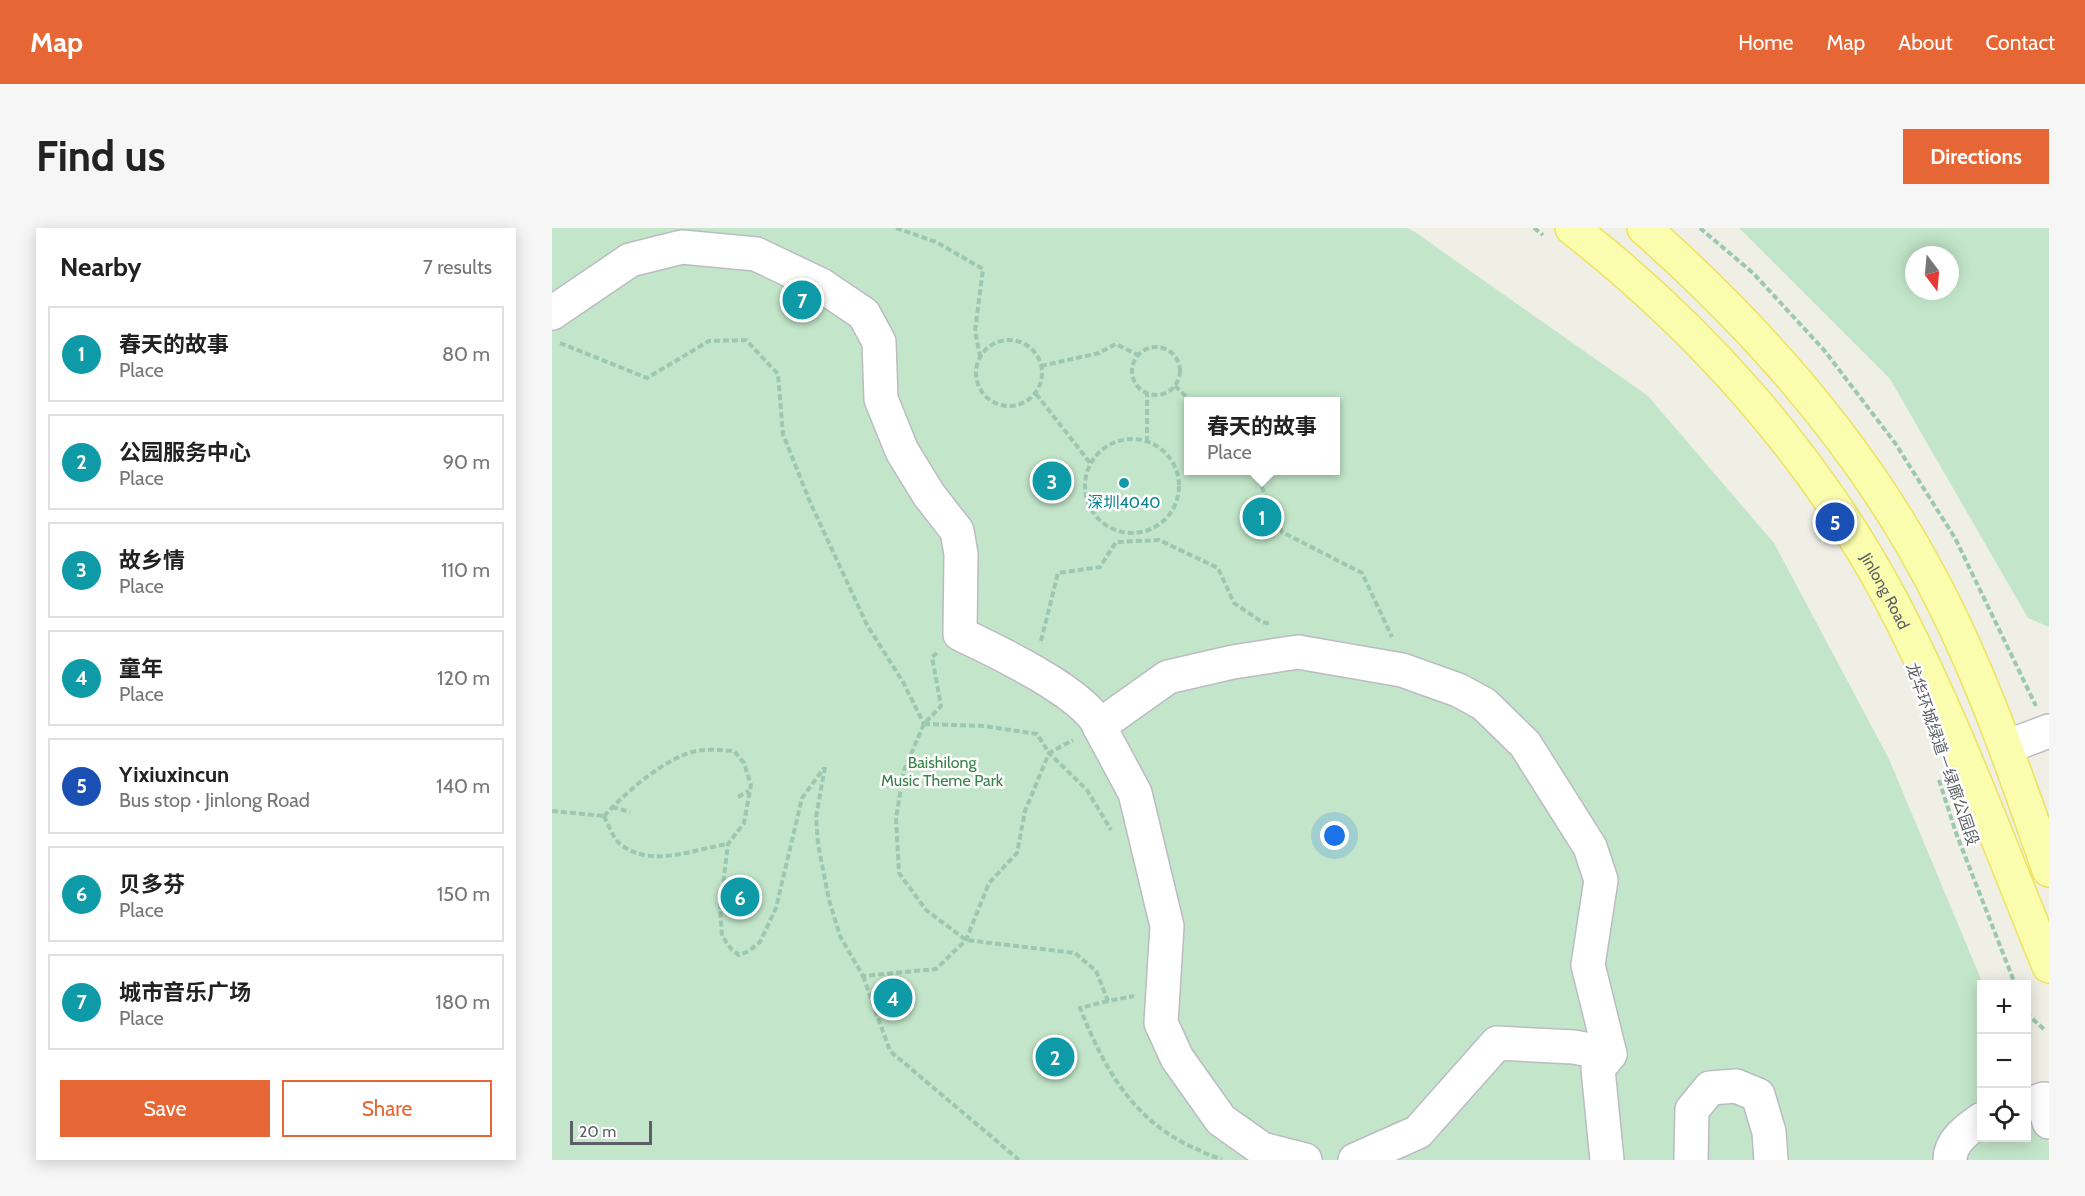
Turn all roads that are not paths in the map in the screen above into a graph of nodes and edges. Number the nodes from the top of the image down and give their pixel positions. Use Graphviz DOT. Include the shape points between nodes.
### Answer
graph roads {
  1 [pos="1644,228"];
  2 [pos="1562,235"];
  3 [pos="552,312"];
  4 [pos="1099,726"];
  5 [pos="2049,731"];
  6 [pos="2006,747"];
  7 [pos="2049,870"];
  8 [pos="2049,966"];
  9 [pos="1610,1054"];
  10 [pos="2031,1103"];
  11 [pos="1977,1122"];
  12 [pos="2049,1122"];
  13 [pos="1305,1160"];
  14 [pos="1355,1160"];
  15 [pos="1607,1160"];
  16 [pos="1691,1160"];
  17 [pos="1772,1160"];
  18 [pos="1950,1160"];
  1 -- 6 [label="main road" via="1743,322 1831,427 1889,508 1957,630"];
  2 -- 8 [label="main road, Jinlong Road" via="1611,258 1681,322 1742,386 1794,450 1845,524 1888,596 1928,676"];
  3 -- 4 [label="lane" via="630,260 682,247 756,254 821,285 864,314 879,342 881,399 902,451 957,531 961,554 960,634 1004,655 1078,700"];
  4 -- 9 [label="lane" via="1168,677 1298,652 1402,670 1484,704 1525,744 1590,847 1601,880 1588,965"];
  4 -- 13 [label="lane" via="1135,793 1167,926 1161,1023 1177,1058 1221,1120 1262,1149"];
  5 -- 6 [label="lane"];
  6 -- 7 [label="main road"];
  9 -- 14 [label="lane" via="1574,1047 1497,1043 1418,1132"];
  9 -- 15 [label="lane" via="1598,1069"];
  10 -- 12 [label="lane" via="2044,1099"];
  11 -- 18 [label="lane" via="1962,1133"];
  16 -- 17 [label="lane" via="1692,1110 1710,1088 1736,1086 1758,1095"];
}
